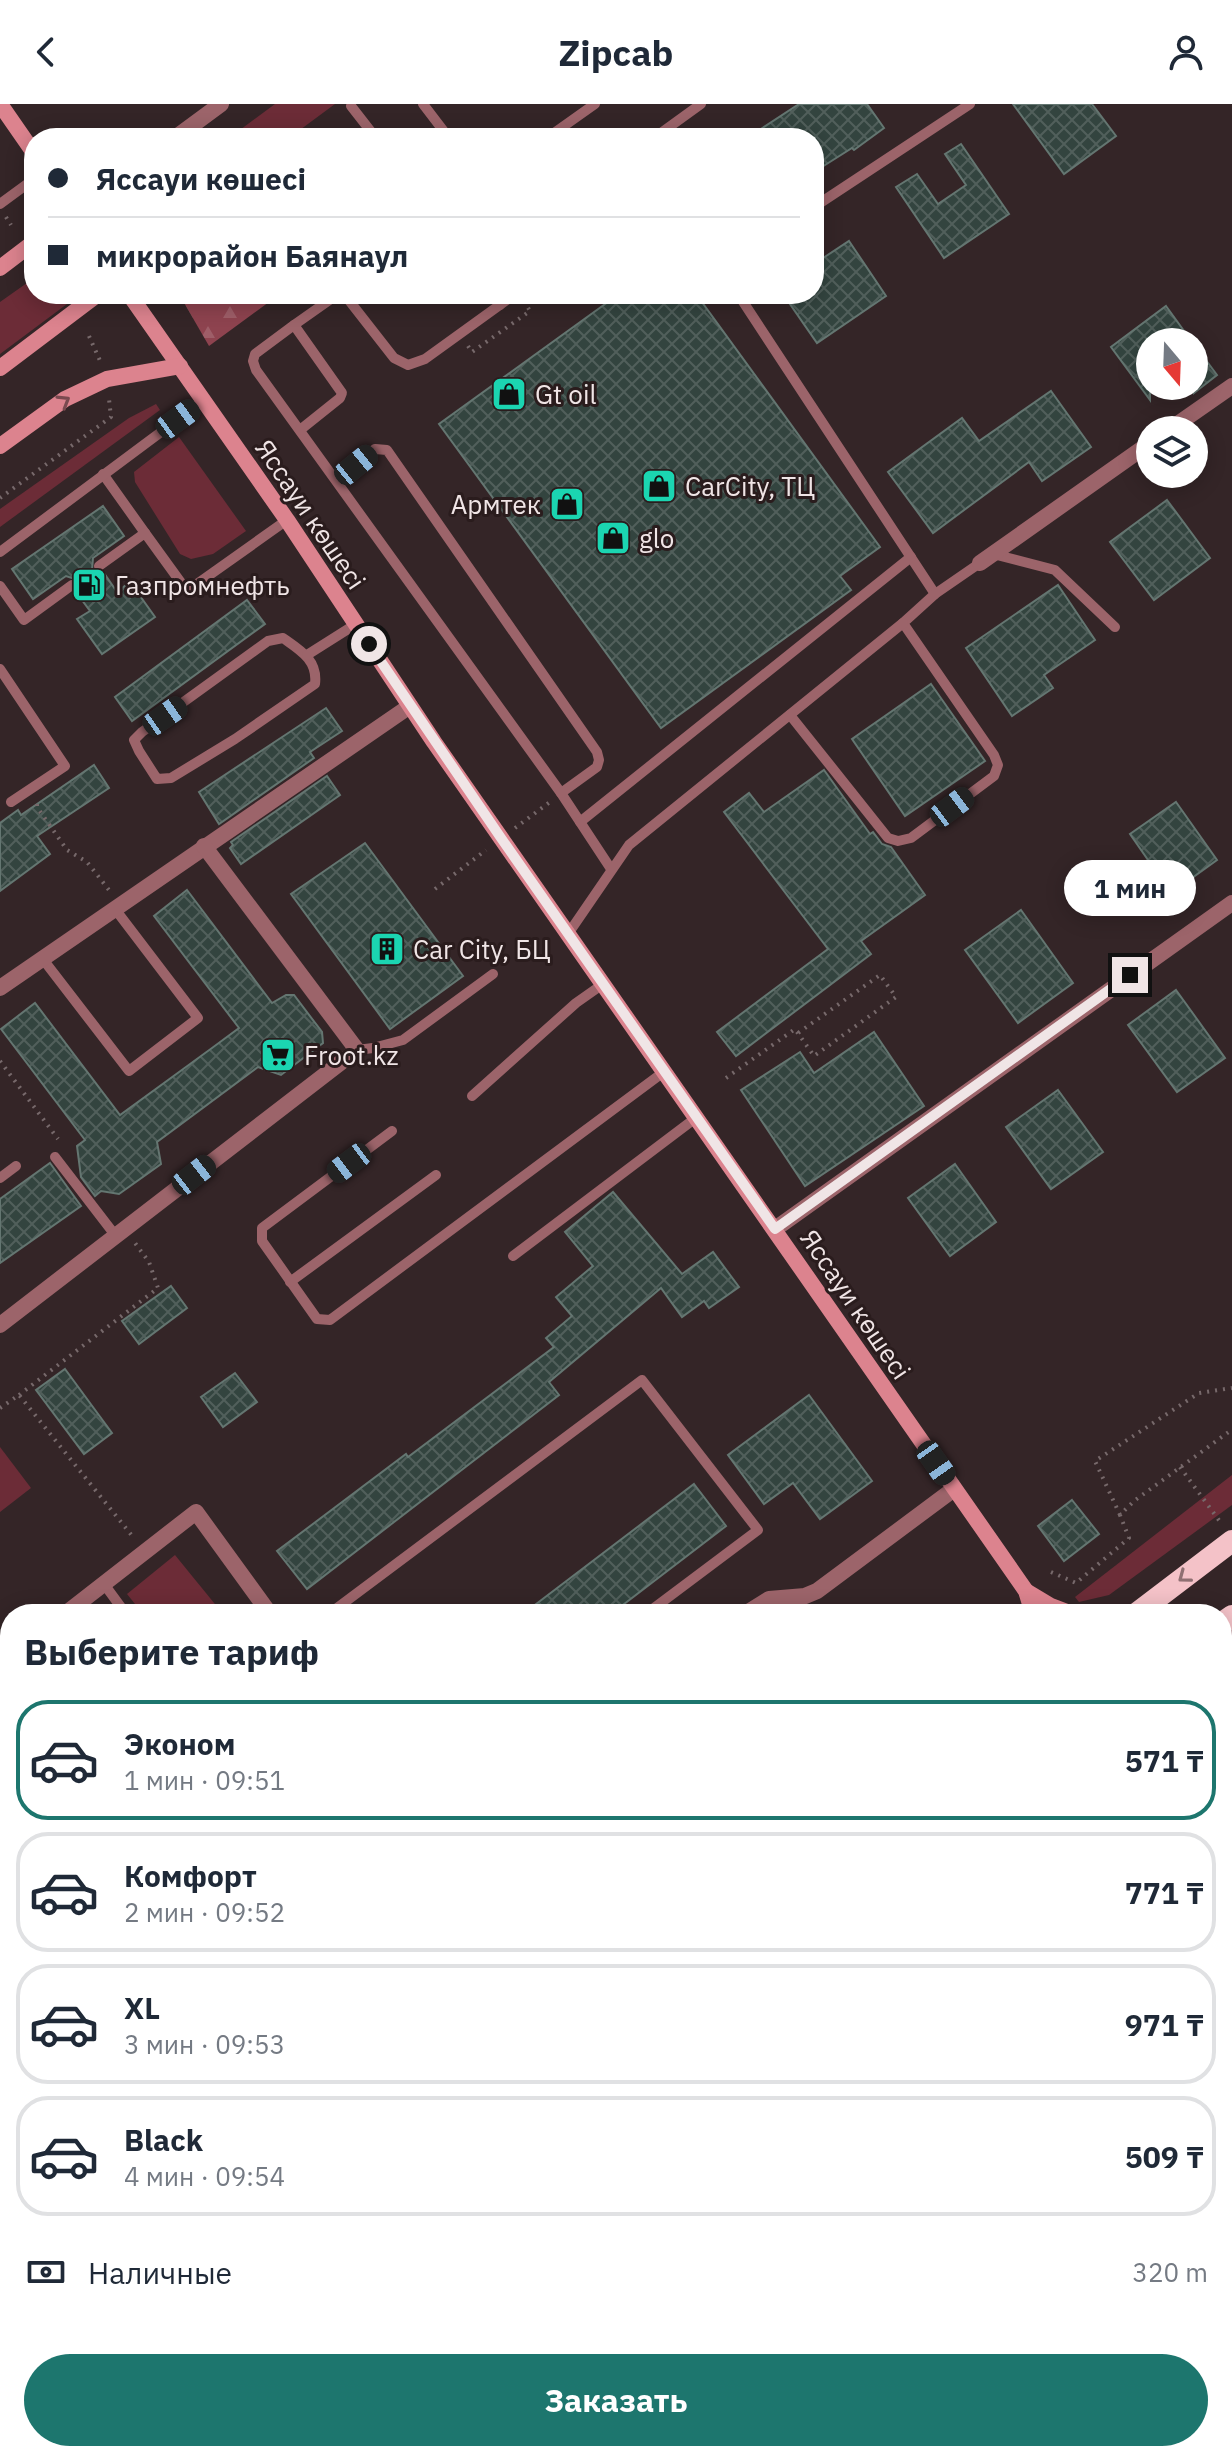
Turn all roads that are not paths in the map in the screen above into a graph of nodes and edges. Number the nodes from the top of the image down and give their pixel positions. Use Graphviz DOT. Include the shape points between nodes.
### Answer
graph roads {
  1 [pos="0,104"];
  2 [pos="221,104"];
  3 [pos="423,104"];
  4 [pos="595,104"];
  5 [pos="701,104"];
  6 [pos="970,104"];
  7 [pos="351,106"];
  8 [pos="189,128"];
  9 [pos="368,128"];
  10 [pos="441,128"];
  11 [pos="561,128"];
  12 [pos="668,128"];
  13 [pos="24,139"];
  14 [pos="24,186"];
  15 [pos="824,200"];
  16 [pos="0,204"];
  17 [pos="24,250"];
  18 [pos="0,268"];
  19 [pos="85,304"];
  20 [pos="136,304"];
  21 [pos="326,304"];
  22 [pos="349,304"];
  23 [pos="745,304"];
  24 [pos="500,305"];
  25 [pos="294,325"];
  26 [pos="180,366"];
  27 [pos="0,368"];
  28 [pos="1232,386"];
  29 [pos="204,400"];
  30 [pos="1189,416"];
  31 [pos="300,430"];
  32 [pos="0,446"];
  33 [pos="1136,453"];
  34 [pos="103,474"];
  35 [pos="336,480"];
  36 [pos="287,520"];
  37 [pos="145,533"];
  38 [pos="0,552"];
  39 [pos="911,557"];
  40 [pos="987,558"];
  41 [pos="99,566"];
  42 [pos="72,585"];
  43 [pos="0,586"];
  44 [pos="935,594"];
  45 [pos="903,623"];
  46 [pos="356,624"];
  47 [pos="1115,627"];
  48 [pos="307,655"];
  49 [pos="0,669"];
  50 [pos="410,706"];
  51 [pos="790,715"];
  52 [pos="561,793"];
  53 [pos="11,802"];
  54 [pos="580,822"];
  55 [pos="204,846"];
  56 [pos="611,869"];
  57 [pos="1232,903"];
  58 [pos="117,907"];
  59 [pos="568,934"];
  60 [pos="42,958"];
  61 [pos="493,974"];
  62 [pos="603,984"];
  63 [pos="0,988"];
  64 [pos="357,1050"];
  65 [pos="665,1071"];
  66 [pos="472,1096"];
  67 [pos="697,1117"];
  68 [pos="392,1131"];
  69 [pos="55,1157"];
  70 [pos="16,1166"];
  71 [pos="436,1175"];
  72 [pos="0,1178"];
  73 [pos="775,1229"];
  74 [pos="115,1235"];
  75 [pos="513,1256"];
  76 [pos="290,1282"];
  77 [pos="0,1325"];
  78 [pos="954,1489"];
  79 [pos="1228,1534"];
  80 [pos="104,1584"];
  81 [pos="1026,1591"];
  82 [pos="78,1604"];
  83 [pos="119,1604"];
  84 [pos="263,1604"];
  85 [pos="342,1604"];
  86 [pos="659,1604"];
  87 [pos="758,1604"];
  88 [pos="1030,1604"];
  89 [pos="1048,1604"];
  90 [pos="1148,1604"];
  1 -- 13 [label="main road"];
  2 -- 8 [label="street"];
  3 -- 10 [label="lane"];
  4 -- 11 [label="lane"];
  5 -- 12 [label="lane"];
  6 -- 15 [label="lane"];
  7 -- 9 [label="lane"];
  14 -- 16 [label="lane"];
  17 -- 18 [label="main road"];
  19 -- 27 [label="main road"];
  20 -- 26 [label="main road, Яссауи көшесі"];
  21 -- 25 [label="lane"];
  22 -- 24 [label="lane" via="394,358 408,365 425,359"];
  23 -- 39 [label="lane"];
  25 -- 31 [label="lane" via="253,361"];
  25 -- 31 [label="lane" via="342,393"];
  26 -- 29 [label="main road, Яссауи көшесі"];
  32 -- 26 [label="main road, one-way" via="65,399 107,379"];
  28 -- 30 [label="street"];
  29 -- 34 [label="lane"];
  29 -- 36 [label="main road, Яссауи көшесі"];
  31 -- 35 [label="lane"];
  33 -- 40 [label="street"];
  34 -- 37 [label="lane"];
  34 -- 38 [label="lane"];
  35 -- 52 [label="lane"];
  35 -- 52 [label="lane" via="375,449 387,450 597,752 597,767"];
  36 -- 37 [label="lane" via="187,591"];
  36 -- 46 [label="main road, Яссауи көшесі"];
  37 -- 41 [label="lane"];
  39 -- 44 [label="lane"];
  39 -- 54 [label="lane"];
  40 -- 44 [label="lane"];
  40 -- 47 [label="lane" via="1055,570"];
  42 -- 43 [label="lane" via="24,620"];
  44 -- 45 [label="lane"];
  45 -- 51 [label="lane"];
  45 -- 51 [label="lane" via="994,755 994,776 911,838 898,841 888,838"];
  46 -- 48 [label="lane"];
  46 -- 50 [label="main road, Яссауи көшесі"];
  48 -- 48 [label="lane" via="316,672 315,684 171,778 157,779 134,740 142,732 268,641 283,638"];
  49 -- 53 [label="lane" via="65,766"];
  50 -- 55 [label="street"];
  50 -- 59 [label="main road, Яссауи көшесі"];
  51 -- 56 [label="lane" via="629,845"];
  52 -- 54 [label="lane"];
  54 -- 56 [label="lane"];
  55 -- 58 [label="street"];
  55 -- 64 [label="street"];
  56 -- 59 [label="lane"];
  57 -- 73 [label="street"];
  58 -- 60 [label="street"];
  58 -- 60 [label="lane" via="198,1018 129,1071"];
  59 -- 62 [label="main road, Яссауи көшесі"];
  60 -- 63 [label="street"];
  61 -- 64 [label="lane" via="403,1040"];
  62 -- 65 [label="main road, Яссауи көшесі"];
  62 -- 66 [label="lane"];
  64 -- 74 [label="street"];
  65 -- 67 [label="main road, Яссауи көшесі"];
  65 -- 76 [label="lane" via="330,1320 317,1319"];
  67 -- 73 [label="main road, Яссауи көшесі"];
  67 -- 75 [label="lane"];
  68 -- 76 [label="lane" via="262,1228 262,1241"];
  69 -- 74 [label="lane"];
  70 -- 72 [label="lane"];
  71 -- 76 [label="lane"];
  73 -- 78 [label="main road, Яссауи көшесі"];
  74 -- 77 [label="street"];
  78 -- 81 [label="main road, Яссауи көшесі"];
  78 -- 87 [label="street" via="817,1591"];
  79 -- 90 [label="highway, one-way"];
  80 -- 82 [label="street"];
  80 -- 83 [label="lane"];
  80 -- 84 [label="street" via="196,1512"];
  81 -- 88 [label="main road"];
  81 -- 89 [label="main road"];
  85 -- 86 [label="lane" via="642,1380 758,1530"];
}
